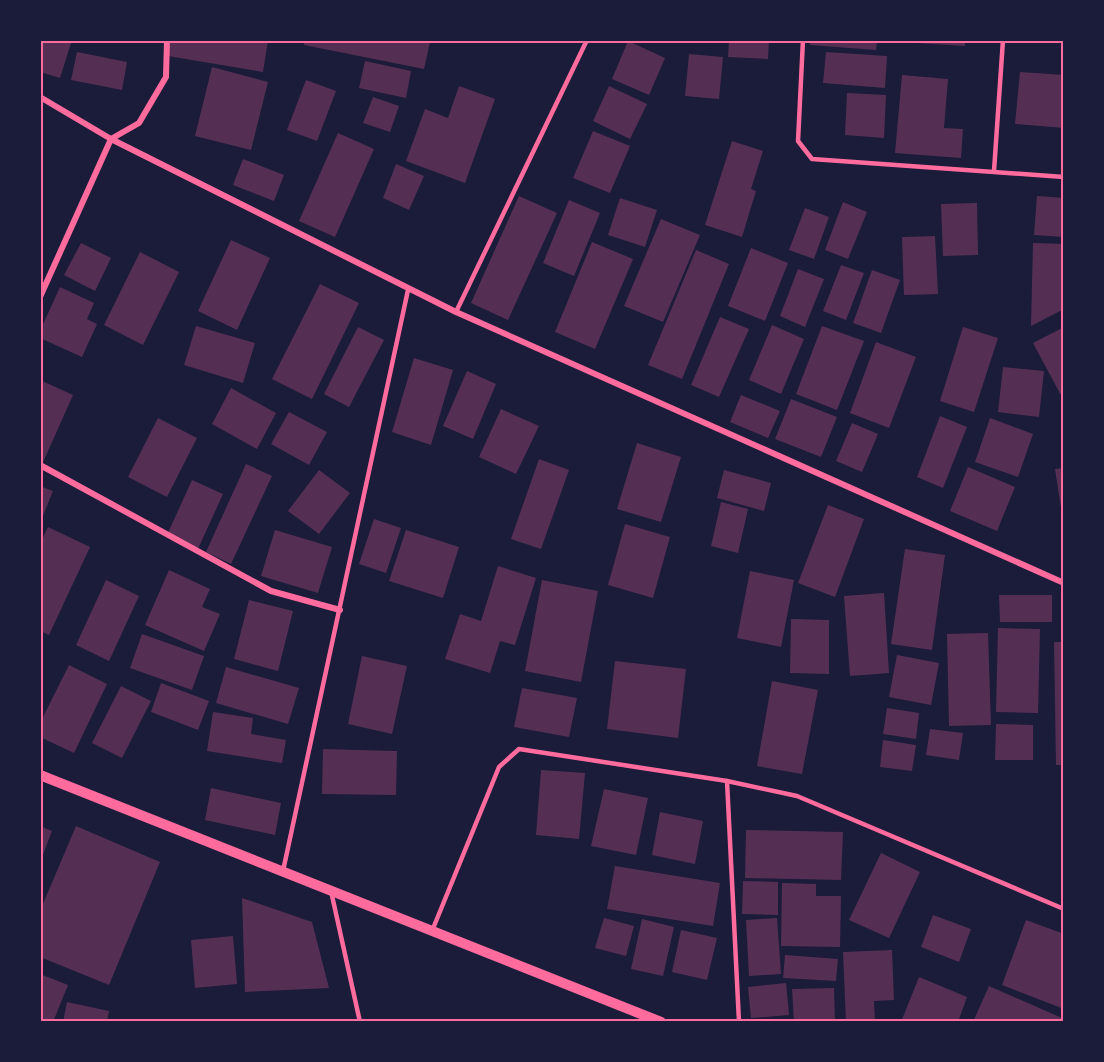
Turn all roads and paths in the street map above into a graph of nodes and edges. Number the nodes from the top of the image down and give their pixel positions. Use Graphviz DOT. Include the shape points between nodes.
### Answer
graph roads {
  1 [pos="167,40"];
  2 [pos="587,40"];
  3 [pos="803,40"];
  4 [pos="1003,40"];
  5 [pos="40,97"];
  6 [pos="111,139"];
  7 [pos="994,171"];
  8 [pos="1064,177"];
  9 [pos="408,290"];
  10 [pos="40,297"];
  11 [pos="456,312"];
  12 [pos="40,465"];
  13 [pos="1064,583"];
  14 [pos="340,610"];
  15 [pos="40,775"];
  16 [pos="727,781"];
  17 [pos="284,871"];
  18 [pos="331,891"];
  19 [pos="1064,909"];
  20 [pos="432,931"];
  21 [pos="360,1022"];
  22 [pos="661,1022"];
  23 [pos="739,1022"];
  1 -- 6 [label="street" via="166,77 139,123"];
  2 -- 11 [label="lane"];
  3 -- 7 [label="lane" via="798,141 812,159"];
  4 -- 7 [label="lane"];
  5 -- 6 [label="street"];
  6 -- 9 [label="street"];
  6 -- 10 [label="street"];
  7 -- 8 [label="lane"];
  9 -- 11 [label="street"];
  9 -- 14 [label="lane"];
  11 -- 13 [label="street"];
  12 -- 14 [label="street" via="272,591"];
  14 -- 17 [label="lane"];
  15 -- 17 [label="street"];
  16 -- 19 [label="lane" via="797,796"];
  16 -- 20 [label="lane" via="519,749 499,767"];
  16 -- 23 [label="lane"];
  17 -- 18 [label="street"];
  18 -- 20 [label="street"];
  18 -- 21 [label="lane"];
  20 -- 22 [label="street"];
}
